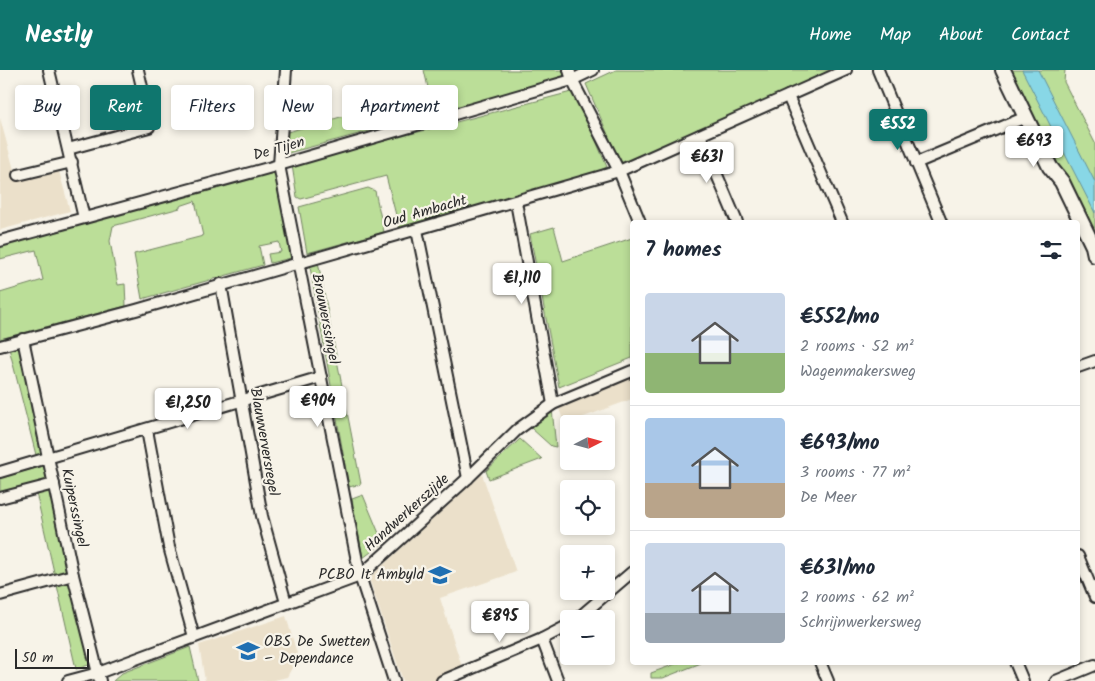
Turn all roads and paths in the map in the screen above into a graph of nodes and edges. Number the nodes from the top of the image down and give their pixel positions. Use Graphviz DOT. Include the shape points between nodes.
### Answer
graph roads {
  1 [pos="49,70"];
  2 [pos="138,70"];
  3 [pos="286,70"];
  4 [pos="593,70"];
  5 [pos="846,70"];
  6 [pos="878,70"];
  7 [pos="1003,70"];
  8 [pos="571,75"];
  9 [pos="788,96"];
  10 [pos="1026,117"];
  11 [pos="700,135"];
  12 [pos="68,149"];
  13 [pos="72,162"];
  14 [pos="916,163"];
  15 [pos="279,165"];
  16 [pos="619,171"];
  17 [pos="18,175"];
  18 [pos="516,202"];
  19 [pos="84,218"];
  20 [pos="639,220"];
  21 [pos="736,220"];
  22 [pos="841,220"];
  23 [pos="939,220"];
  24 [pos="1079,220"];
  25 [pos="1080,223"];
  26 [pos="417,230"];
  27 [pos="0,241"];
  28 [pos="1095,255"];
  29 [pos="299,263"];
  30 [pos="221,284"];
  31 [pos="23,339"];
  32 [pos="0,346"];
  33 [pos="1095,361"];
  34 [pos="1080,366"];
  35 [pos="630,372"];
  36 [pos="321,377"];
  37 [pos="241,400"];
  38 [pos="553,404"];
  39 [pos="147,430"];
  40 [pos="48,459"];
  41 [pos="0,472"];
  42 [pos="468,478"];
  43 [pos="54,484"];
  44 [pos="0,498"];
  45 [pos="1080,559"];
  46 [pos="630,574"];
  47 [pos="72,575"];
  48 [pos="1091,575"];
  49 [pos="360,576"];
  50 [pos="0,595"];
  51 [pos="1095,597"];
  52 [pos="286,603"];
  53 [pos="588,610"];
  54 [pos="560,630"];
  55 [pos="194,637"];
  56 [pos="542,639"];
  57 [pos="1095,664"];
  58 [pos="821,665"];
  59 [pos="1016,665"];
  60 [pos="99,677"];
  61 [pos="68,681"];
  62 [pos="394,681"];
  63 [pos="442,681"];
  64 [pos="558,681"];
  65 [pos="828,681"];
  66 [pos="1023,681"];
  67 [pos="1056,681"];
  1 -- 12 [label="street"];
  2 -- 12 [label="street" via="149,127"];
  3 -- 15 [label="street, Brouwerssingel"];
  4 -- 8 [label="street, De Tijen"];
  5 -- 9 [label="street, Oud Ambacht"];
  6 -- 14 [label="street"];
  7 -- 10 [label="street"];
  8 -- 15 [label="street, De Tijen"];
  8 -- 16 [label="street"];
  9 -- 11 [label="street, Oud Ambacht"];
  9 -- 22 [label="street"];
  10 -- 14 [label="street"];
  10 -- 24 [label="street"];
  11 -- 16 [label="street, Oud Ambacht"];
  11 -- 21 [label="street"];
  12 -- 13 [label="street"];
  13 -- 17 [label="street"];
  13 -- 19 [label="street"];
  14 -- 23 [label="street"];
  15 -- 19 [label="street, De Tijen"];
  15 -- 29 [label="street, Brouwerssingel"];
  16 -- 18 [label="street, Oud Ambacht"];
  16 -- 20 [label="street"];
  18 -- 26 [label="street, Oud Ambacht"];
  18 -- 38 [label="street"];
  19 -- 27 [label="street, De Tijen"];
  25 -- 28 [label="street"];
  26 -- 29 [label="street, Oud Ambacht"];
  26 -- 42 [label="street"];
  29 -- 30 [label="street, Oud Ambacht"];
  29 -- 36 [label="street, Brouwerssingel"];
  30 -- 31 [label="street, Oud Ambacht"];
  30 -- 37 [label="street, Blauwverversregel"];
  31 -- 32 [label="street, Oud Ambacht"];
  31 -- 40 [label="street, Kuiperssingel"];
  33 -- 34 [label="street"];
  35 -- 38 [label="street, Handwerkerszijde"];
  36 -- 37 [label="street"];
  36 -- 49 [label="street, Brouwerssingel"];
  37 -- 39 [label="street"];
  37 -- 52 [label="street, Blauwverversregel" via="262,516"];
  38 -- 42 [label="street, Handwerkerszijde" via="517,430"];
  39 -- 40 [label="street"];
  39 -- 55 [label="street" via="169,547"];
  40 -- 41 [label="street"];
  40 -- 43 [label="street, Kuiperssingel"];
  42 -- 49 [label="street, Handwerkerszijde"];
  43 -- 44 [label="street"];
  43 -- 47 [label="street, Kuiperssingel"];
  45 -- 48 [label="street"];
  46 -- 53 [label="street"];
  47 -- 50 [label="street"];
  47 -- 60 [label="street, Kuiperssingel"];
  48 -- 51 [label="street"];
  49 -- 52 [label="street, Handwerkerszijde"];
  49 -- 62 [label="street, Brouwerssingel"];
  52 -- 55 [label="street, Handwerkerszijde"];
  54 -- 56 [label="street"];
  55 -- 60 [label="street, Handwerkerszijde"];
  56 -- 63 [label="street"];
  56 -- 64 [label="street"];
  57 -- 67 [label="street"];
  58 -- 65 [label="street"];
  59 -- 66 [label="street"];
  60 -- 61 [label="street, Handwerkerszijde"];
}
